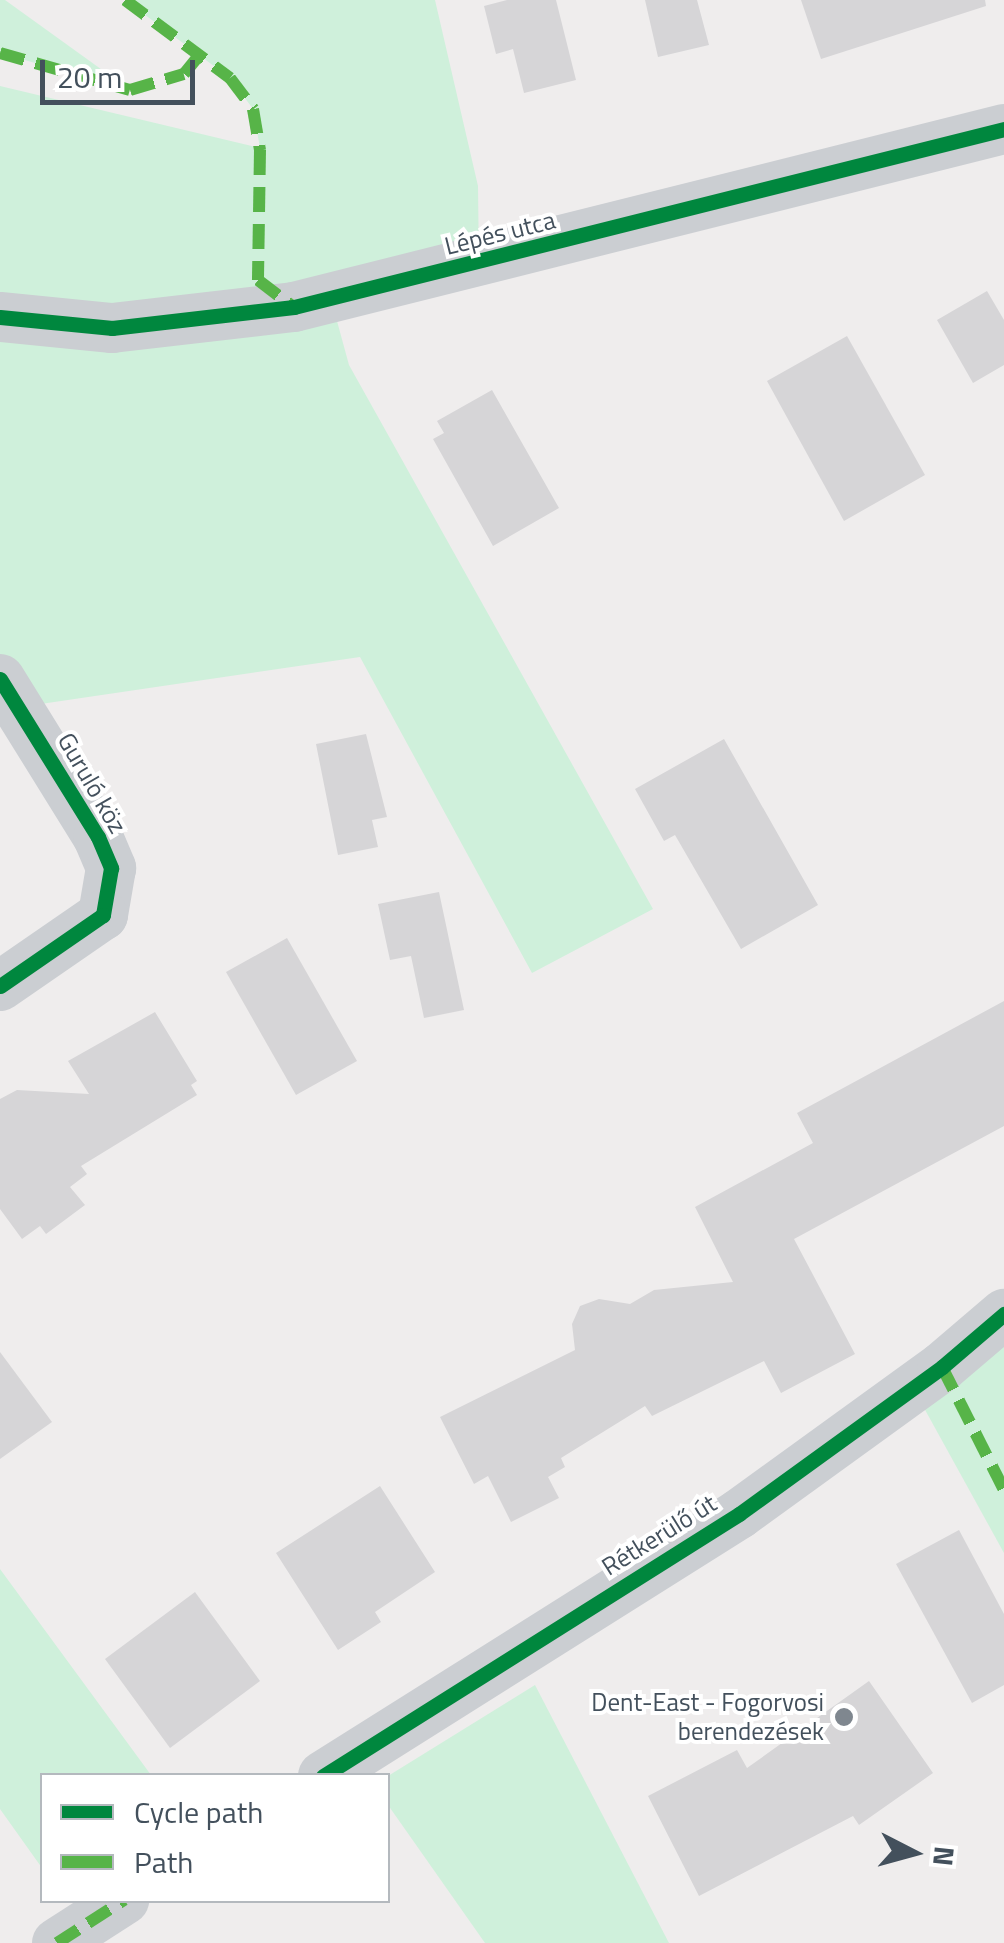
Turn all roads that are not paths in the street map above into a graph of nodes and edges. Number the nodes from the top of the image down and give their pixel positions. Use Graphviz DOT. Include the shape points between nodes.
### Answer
graph roads {
  1 [pos="1004,129"];
  2 [pos="0,316"];
  3 [pos="0,679"];
  4 [pos="0,986"];
  5 [pos="1004,1314"];
  6 [pos="328,1773"];
  7 [pos="119,1903"];
  8 [pos="57,1943"];
  1 -- 2 [label="street, Lépés utca" via="294,307 112,328"];
  3 -- 4 [label="street, Guruló köz" via="98,837 110,868 103,916"];
  5 -- 6 [label="street, Rétkerülő út" via="739,1514"];
  7 -- 8 [label="street"];
}
